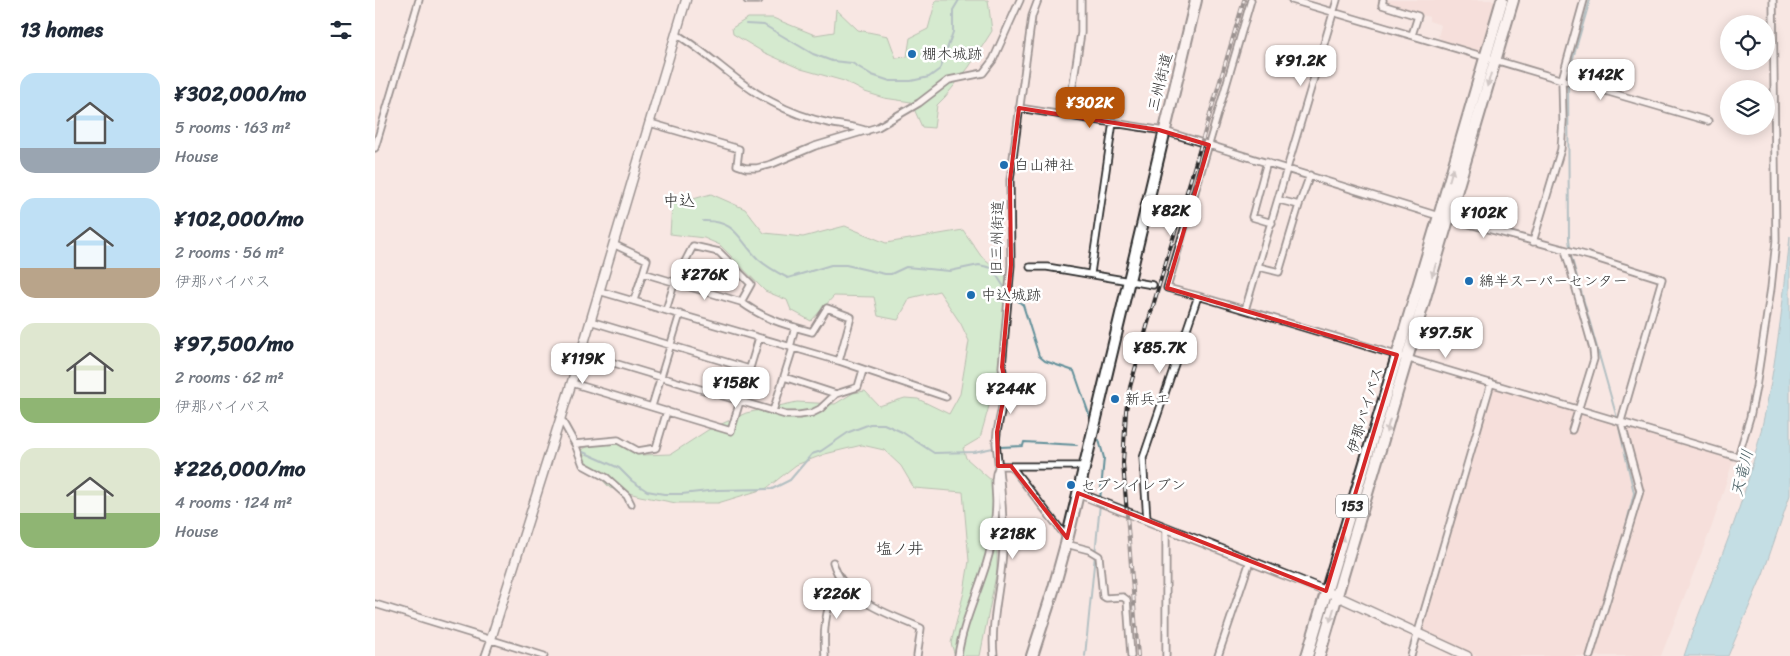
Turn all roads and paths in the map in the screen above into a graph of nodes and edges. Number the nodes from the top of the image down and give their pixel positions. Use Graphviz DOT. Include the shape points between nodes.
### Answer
graph roads {
  1 [pos="419,0"];
  2 [pos="686,0"];
  3 [pos="747,0"];
  4 [pos="759,0"];
  5 [pos="1020,0"];
  6 [pos="1038,0"];
  7 [pos="1081,0"];
  8 [pos="1196,0"];
  9 [pos="1251,0"];
  10 [pos="1293,0"];
  11 [pos="1337,0"];
  12 [pos="1383,0"];
  13 [pos="1502,0"];
  14 [pos="1513,0"];
  15 [pos="1585,0"];
  16 [pos="1773,0"];
  17 [pos="1333,12"];
  18 [pos="676,34"];
  19 [pos="1413,35"];
  20 [pos="1490,58"];
  21 [pos="1567,80"];
  22 [pos="1019,108"];
  23 [pos="1068,116"];
  24 [pos="1708,121"];
  25 [pos="1113,122"];
  26 [pos="650,123"];
  27 [pos="867,131"];
  28 [pos="1164,131"];
  29 [pos="1209,145"];
  30 [pos="375,148"];
  31 [pos="1267,162"];
  32 [pos="1288,168"];
  33 [pos="1310,175"];
  34 [pos="1279,200"];
  35 [pos="1299,205"];
  36 [pos="1439,216"];
  37 [pos="1450,218"];
  38 [pos="1272,223"];
  39 [pos="1533,242"];
  40 [pos="613,244"];
  41 [pos="1566,250"];
  42 [pos="1030,267"];
  43 [pos="1259,267"];
  44 [pos="643,272"];
  45 [pos="1091,273"];
  46 [pos="1129,280"];
  47 [pos="675,281"];
  48 [pos="1153,284"];
  49 [pos="599,290"];
  50 [pos="1198,296"];
  51 [pos="634,300"];
  52 [pos="741,302"];
  53 [pos="666,310"];
  54 [pos="1245,310"];
  55 [pos="680,314"];
  56 [pos="590,320"];
  57 [pos="795,327"];
  58 [pos="759,338"];
  59 [pos="671,344"];
  60 [pos="791,347"];
  61 [pos="581,353"];
  62 [pos="1402,356"];
  63 [pos="839,362"];
  64 [pos="749,369"];
  65 [pos="863,370"];
  66 [pos="661,376"];
  67 [pos="784,377"];
  68 [pos="572,383"];
  69 [pos="1491,383"];
  70 [pos="836,394"];
  71 [pos="946,397"];
  72 [pos="741,400"];
  73 [pos="652,406"];
  74 [pos="1579,409"];
  75 [pos="773,410"];
  76 [pos="667,411"];
  77 [pos="560,417"];
  78 [pos="1621,421"];
  79 [pos="1572,430"];
  80 [pos="575,444"];
  81 [pos="998,466"];
  82 [pos="1011,466"];
  83 [pos="1084,466"];
  84 [pos="1078,493"];
  85 [pos="631,504"];
  86 [pos="1147,520"];
  87 [pos="1166,528"];
  88 [pos="1067,541"];
  89 [pos="1250,561"];
  90 [pos="833,562"];
  91 [pos="842,582"];
  92 [pos="1326,591"];
  93 [pos="1337,596"];
  94 [pos="375,604"];
  95 [pos="1419,633"];
  96 [pos="491,639"];
  97 [pos="485,656"];
  98 [pos="544,656"];
  99 [pos="825,656"];
  100 [pos="917,656"];
  101 [pos="959,656"];
  102 [pos="994,656"];
  103 [pos="1032,656"];
  104 [pos="1131,656"];
  105 [pos="1167,656"];
  106 [pos="1218,656"];
  107 [pos="1307,656"];
  108 [pos="1319,656"];
  109 [pos="1411,656"];
  110 [pos="1467,656"];
  111 [pos="1590,656"];
  1 -- 30 [label="street"];
  2 -- 18 [label="street"];
  3 -- 4 [label="street"];
  5 -- 27 [label="street" via="993,60 983,73 949,80 919,103"];
  6 -- 22 [label="street, 旧三州街道" via="1032,16"];
  7 -- 23 [label="street" via="1081,32"];
  8 -- 28 [label="highway, 三州街道"];
  9 -- 29 [label="street"];
  10 -- 17 [label="street"];
  11 -- 17 [label="street"];
  12 -- 19 [label="street" via="1382,5 1418,16"];
  13 -- 20 [label="highway, 伊那バイパス / 153"];
  14 -- 20 [label="highway, 伊那バイパス / 153"];
  15 -- 21 [label="street"];
  16 -- 78 [label="street" via="1775,241 1756,387 1738,457"];
  17 -- 19 [label="street"];
  17 -- 32 [label="street"];
  18 -- 26 [label="street"];
  18 -- 27 [label="street" via="772,102 821,122"];
  19 -- 20 [label="street"];
  20 -- 21 [label="street"];
  36 -- 20 [label="highway, 伊那バイパス / 153, one-way"];
  20 -- 37 [label="highway, 伊那バイパス / 153, one-way"];
  21 -- 24 [label="street"];
  21 -- 39 [label="street" via="1561,148"];
  22 -- 23 [label="street"];
  22 -- 81 [label="street, 旧三州街道" via="1010,183 1011,265 1002,366 1006,386 997,432"];
  23 -- 25 [label="street"];
  25 -- 28 [label="street"];
  25 -- 45 [label="street"];
  26 -- 27 [label="street" via="739,149 737,164 746,168 772,164 815,146"];
  26 -- 40 [label="street"];
  28 -- 29 [label="street"];
  28 -- 46 [label="highway, 三州街道"];
  29 -- 31 [label="street"];
  29 -- 50 [label="street" via="1167,288"];
  31 -- 32 [label="street"];
  31 -- 38 [label="street" via="1252,217"];
  32 -- 33 [label="street"];
  32 -- 34 [label="street"];
  33 -- 35 [label="street"];
  33 -- 36 [label="street"];
  34 -- 35 [label="street"];
  34 -- 38 [label="street"];
  35 -- 43 [label="street" via="1279,272"];
  36 -- 37 [label="street"];
  36 -- 62 [label="highway, 伊那バイパス / 153"];
  37 -- 39 [label="street"];
  37 -- 62 [label="highway, 伊那バイパス / 153, one-way"];
  38 -- 43 [label="street"];
  39 -- 41 [label="street"];
  40 -- 44 [label="street" via="647,260"];
  40 -- 49 [label="street"];
  41 -- 74 [label="street" via="1594,359"];
  41 -- 78 [label="street" via="1662,279"];
  42 -- 45 [label="street"];
  43 -- 54 [label="street"];
  44 -- 47 [label="street"];
  44 -- 51 [label="street"];
  45 -- 46 [label="street"];
  46 -- 48 [label="street"];
  46 -- 83 [label="highway, 三州街道"];
  47 -- 52 [label="street"];
  47 -- 52 [label="street" via="693,246 719,252 751,284"];
  47 -- 53 [label="street"];
  49 -- 51 [label="street"];
  49 -- 56 [label="street"];
  50 -- 54 [label="street"];
  50 -- 86 [label="street" via="1143,458"];
  51 -- 53 [label="street"];
  52 -- 57 [label="street" via="758,314"];
  53 -- 55 [label="street"];
  54 -- 62 [label="street"];
  55 -- 58 [label="street"];
  55 -- 59 [label="street"];
  56 -- 59 [label="street"];
  56 -- 61 [label="street"];
  57 -- 60 [label="street"];
  57 -- 63 [label="street" via="812,332 827,308 851,317"];
  58 -- 60 [label="street"];
  58 -- 64 [label="street"];
  59 -- 64 [label="street"];
  59 -- 66 [label="street"];
  60 -- 63 [label="street"];
  60 -- 67 [label="street"];
  61 -- 66 [label="street"];
  61 -- 68 [label="street"];
  62 -- 69 [label="street"];
  92 -- 62 [label="highway, 伊那バイパス / 153, one-way"];
  62 -- 93 [label="highway, 伊那バイパス / 153, one-way"];
  63 -- 65 [label="street"];
  64 -- 72 [label="street"];
  65 -- 70 [label="street" via="858,388"];
  65 -- 71 [label="street"];
  66 -- 72 [label="street"];
  66 -- 73 [label="street"];
  67 -- 70 [label="street"];
  67 -- 75 [label="street"];
  68 -- 73 [label="street"];
  68 -- 77 [label="street"];
  69 -- 74 [label="street"];
  69 -- 95 [label="street"];
  70 -- 75 [label="street" via="812,413 786,415"];
  72 -- 75 [label="street"];
  72 -- 76 [label="street" via="731,431"];
  73 -- 76 [label="street"];
  74 -- 78 [label="street"];
  74 -- 79 [label="street"];
  76 -- 80 [label="street" via="656,448 638,450 618,440"];
  77 -- 80 [label="street"];
  77 -- 96 [label="street"];
  78 -- 111 [label="street" via="1640,491"];
  80 -- 85 [label="street" via="583,465 607,478"];
  81 -- 82 [label="street"];
  81 -- 101 [label="street" via="991,544 963,629"];
  81 -- 102 [label="street, 旧三州街道" via="1003,547 993,624"];
  82 -- 83 [label="street"];
  82 -- 88 [label="street"];
  83 -- 84 [label="highway, 三州街道"];
  84 -- 86 [label="street"];
  84 -- 88 [label="highway, 三州街道"];
  86 -- 87 [label="street"];
  87 -- 89 [label="street"];
  87 -- 105 [label="street"];
  88 -- 103 [label="highway, 三州街道"];
  88 -- 104 [label="street" via="1095,553 1100,559 1103,596 1127,600"];
  89 -- 92 [label="street"];
  89 -- 106 [label="street"];
  90 -- 91 [label="street"];
  91 -- 99 [label="street" via="831,598 827,613"];
  91 -- 100 [label="street" via="848,590 886,614 921,628"];
  92 -- 93 [label="street"];
  92 -- 107 [label="highway, 伊那バイパス / 153"];
  93 -- 95 [label="street"];
  93 -- 108 [label="highway, 伊那バイパス / 153, one-way"];
  94 -- 96 [label="street"];
  95 -- 109 [label="street"];
  95 -- 110 [label="street"];
  96 -- 97 [label="street"];
  96 -- 98 [label="street"];
}
